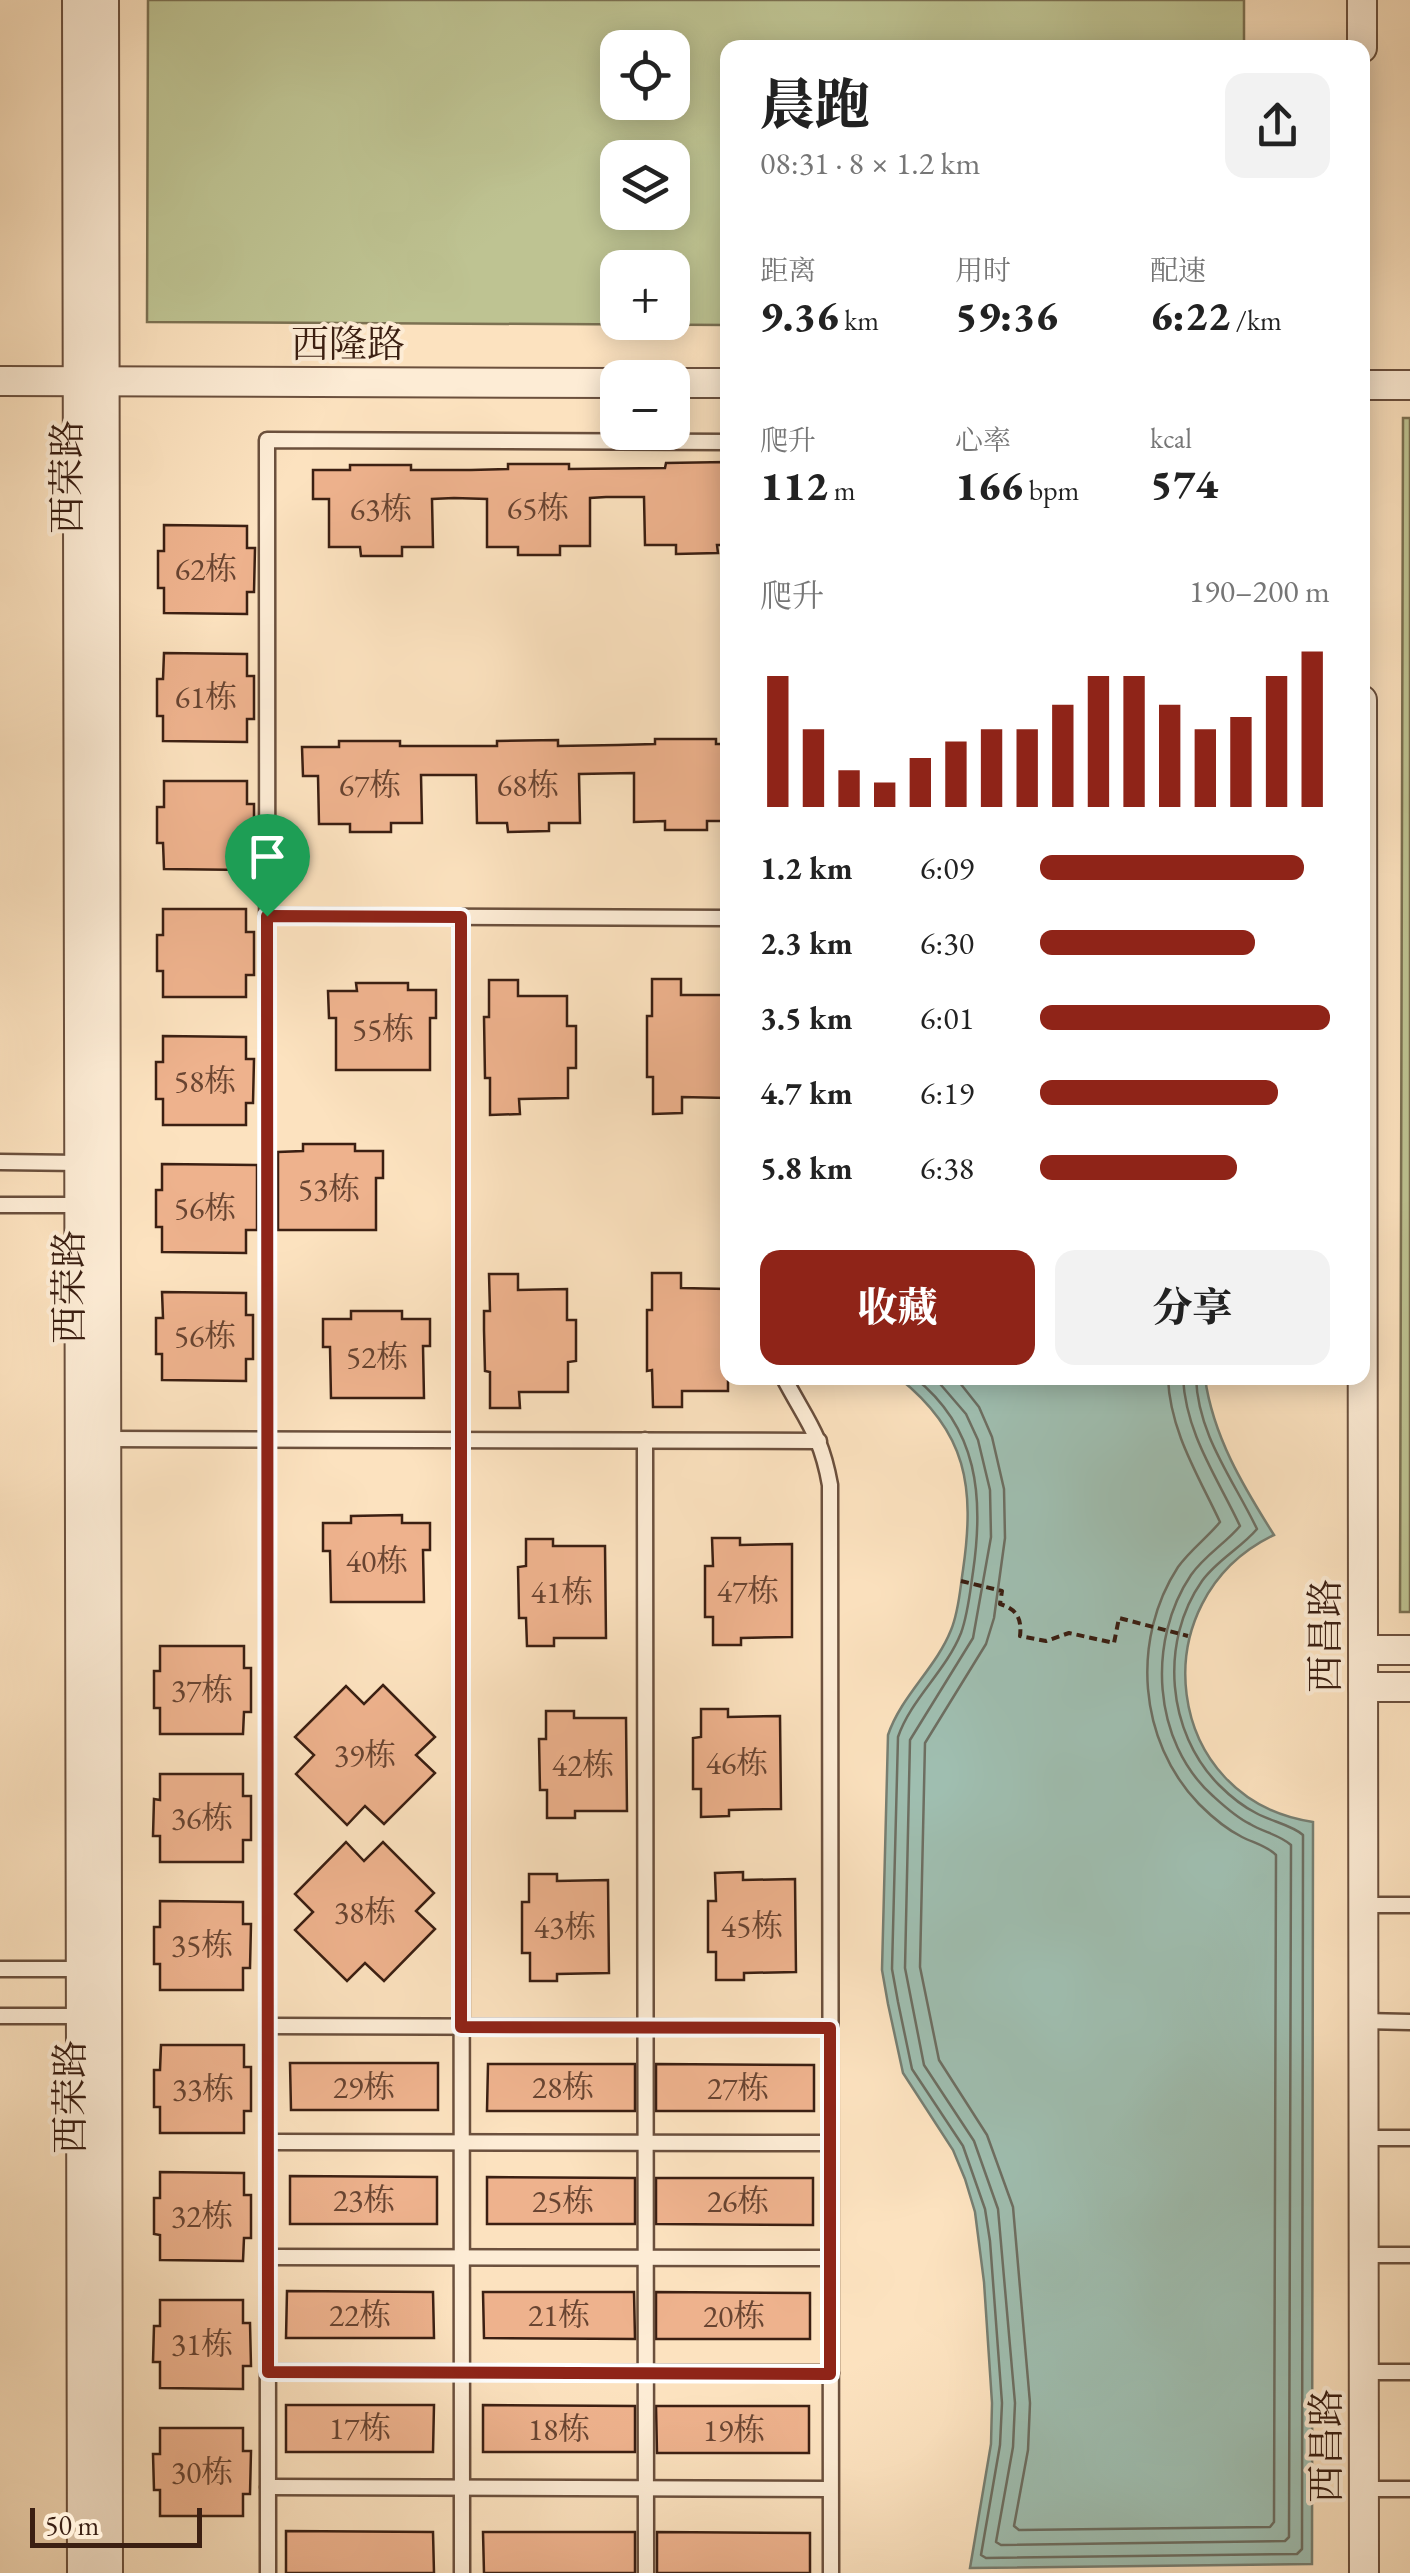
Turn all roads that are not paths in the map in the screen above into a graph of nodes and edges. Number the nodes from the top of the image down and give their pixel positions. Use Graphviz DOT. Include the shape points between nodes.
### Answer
graph roads {
  1 [pos="77,0"];
  2 [pos="104,0"];
  3 [pos="1362,0"];
  4 [pos="1362,40"];
  5 [pos="0,381"];
  6 [pos="91,381"];
  7 [pos="600,382"];
  8 [pos="690,383"];
  9 [pos="720,383"];
  10 [pos="1370,384"];
  11 [pos="1410,385"];
  12 [pos="720,442"];
  13 [pos="267,916"];
  14 [pos="461,917"];
  15 [pos="720,918"];
  16 [pos="0,1162"];
  17 [pos="93,1163"];
  18 [pos="0,1205"];
  19 [pos="93,1205"];
  20 [pos="788,1385"];
  21 [pos="1363,1385"];
  22 [pos="93,1439"];
  23 [pos="267,1439"];
  24 [pos="461,1440"];
  25 [pos="646,1440"];
  26 [pos="819,1441"];
  27 [pos="1363,1650"];
  28 [pos="1410,1650"];
  29 [pos="1363,1687"];
  30 [pos="1410,1687"];
  31 [pos="1363,1904"];
  32 [pos="1410,1905"];
  33 [pos="0,1969"];
  34 [pos="94,1969"];
  35 [pos="0,2016"];
  36 [pos="94,2016"];
  37 [pos="1364,2022"];
  38 [pos="1410,2022"];
  39 [pos="268,2026"];
  40 [pos="461,2027"];
  41 [pos="646,2027"];
  42 [pos="830,2028"];
  43 [pos="1363,2138"];
  44 [pos="1410,2138"];
  45 [pos="268,2142"];
  46 [pos="462,2142"];
  47 [pos="646,2142"];
  48 [pos="830,2143"];
  49 [pos="1363,2255"];
  50 [pos="1410,2255"];
  51 [pos="268,2257"];
  52 [pos="462,2257"];
  53 [pos="646,2258"];
  54 [pos="830,2258"];
  55 [pos="268,2372"];
  56 [pos="462,2372"];
  57 [pos="1364,2372"];
  58 [pos="1410,2372"];
  59 [pos="646,2373"];
  60 [pos="830,2374"];
  61 [pos="268,2487"];
  62 [pos="462,2488"];
  63 [pos="646,2488"];
  64 [pos="830,2488"];
  65 [pos="1364,2488"];
  66 [pos="1410,2489"];
  67 [pos="82,2573"];
  68 [pos="108,2573"];
  69 [pos="268,2573"];
  70 [pos="462,2573"];
  71 [pos="646,2573"];
  72 [pos="830,2573"];
  73 [pos="1364,2573"];
  1 -- 6 [label="street, 西荣路"];
  2 -- 6 [label="street, 西荣路"];
  3 -- 4 [label="street"];
  5 -- 6 [label="street, 西隆路"];
  6 -- 7 [label="street, 西隆路"];
  6 -- 17 [label="street, 西荣路"];
  8 -- 9 [label="street"];
  10 -- 11 [label="street"];
  12 -- 13 [label="lane" via="267,440"];
  13 -- 14 [label="lane"];
  13 -- 23 [label="lane"];
  14 -- 15 [label="lane"];
  14 -- 24 [label="lane"];
  16 -- 17 [label="lane"];
  17 -- 19 [label="street, 西荣路"];
  18 -- 19 [label="lane"];
  19 -- 22 [label="street, 西荣路"];
  20 -- 26 [label="lane"];
  21 -- 27 [label="street, 西昌路"];
  22 -- 23 [label="lane"];
  22 -- 34 [label="street, 西荣路"];
  23 -- 24 [label="lane"];
  23 -- 39 [label="lane"];
  24 -- 25 [label="lane"];
  24 -- 40 [label="lane"];
  25 -- 26 [label="lane"];
  25 -- 41 [label="lane"];
  26 -- 42 [label="lane" via="830,1485"];
  27 -- 28 [label="street"];
  27 -- 29 [label="street, 西昌路"];
  29 -- 30 [label="street"];
  29 -- 31 [label="street, 西昌路"];
  31 -- 32 [label="lane"];
  31 -- 37 [label="street, 西昌路"];
  33 -- 34 [label="lane"];
  34 -- 36 [label="street, 西荣路"];
  35 -- 36 [label="lane"];
  36 -- 67 [label="street, 西荣路"];
  36 -- 68 [label="street, 西荣路"];
  37 -- 38 [label="lane"];
  37 -- 43 [label="street, 西昌路"];
  39 -- 40 [label="lane"];
  39 -- 45 [label="lane"];
  40 -- 41 [label="lane"];
  40 -- 46 [label="lane"];
  41 -- 42 [label="lane"];
  41 -- 47 [label="lane"];
  42 -- 48 [label="lane"];
  43 -- 44 [label="lane"];
  43 -- 49 [label="street, 西昌路"];
  45 -- 46 [label="lane"];
  45 -- 51 [label="lane"];
  46 -- 47 [label="lane"];
  46 -- 52 [label="lane"];
  47 -- 48 [label="lane"];
  47 -- 53 [label="lane"];
  48 -- 54 [label="lane"];
  49 -- 50 [label="lane"];
  49 -- 57 [label="street, 西昌路"];
  51 -- 52 [label="lane"];
  51 -- 55 [label="lane"];
  52 -- 53 [label="lane"];
  52 -- 56 [label="lane"];
  53 -- 54 [label="lane"];
  53 -- 59 [label="lane"];
  54 -- 60 [label="lane"];
  55 -- 56 [label="lane"];
  55 -- 61 [label="lane"];
  56 -- 59 [label="lane"];
  56 -- 62 [label="lane"];
  57 -- 58 [label="lane"];
  57 -- 65 [label="street, 西昌路"];
  59 -- 60 [label="lane"];
  59 -- 63 [label="lane"];
  60 -- 64 [label="lane"];
  61 -- 62 [label="lane"];
  61 -- 69 [label="lane"];
  62 -- 63 [label="lane"];
  62 -- 70 [label="lane"];
  63 -- 64 [label="lane"];
  63 -- 71 [label="lane"];
  64 -- 72 [label="lane"];
  65 -- 66 [label="lane"];
  65 -- 73 [label="street, 西昌路"];
}
